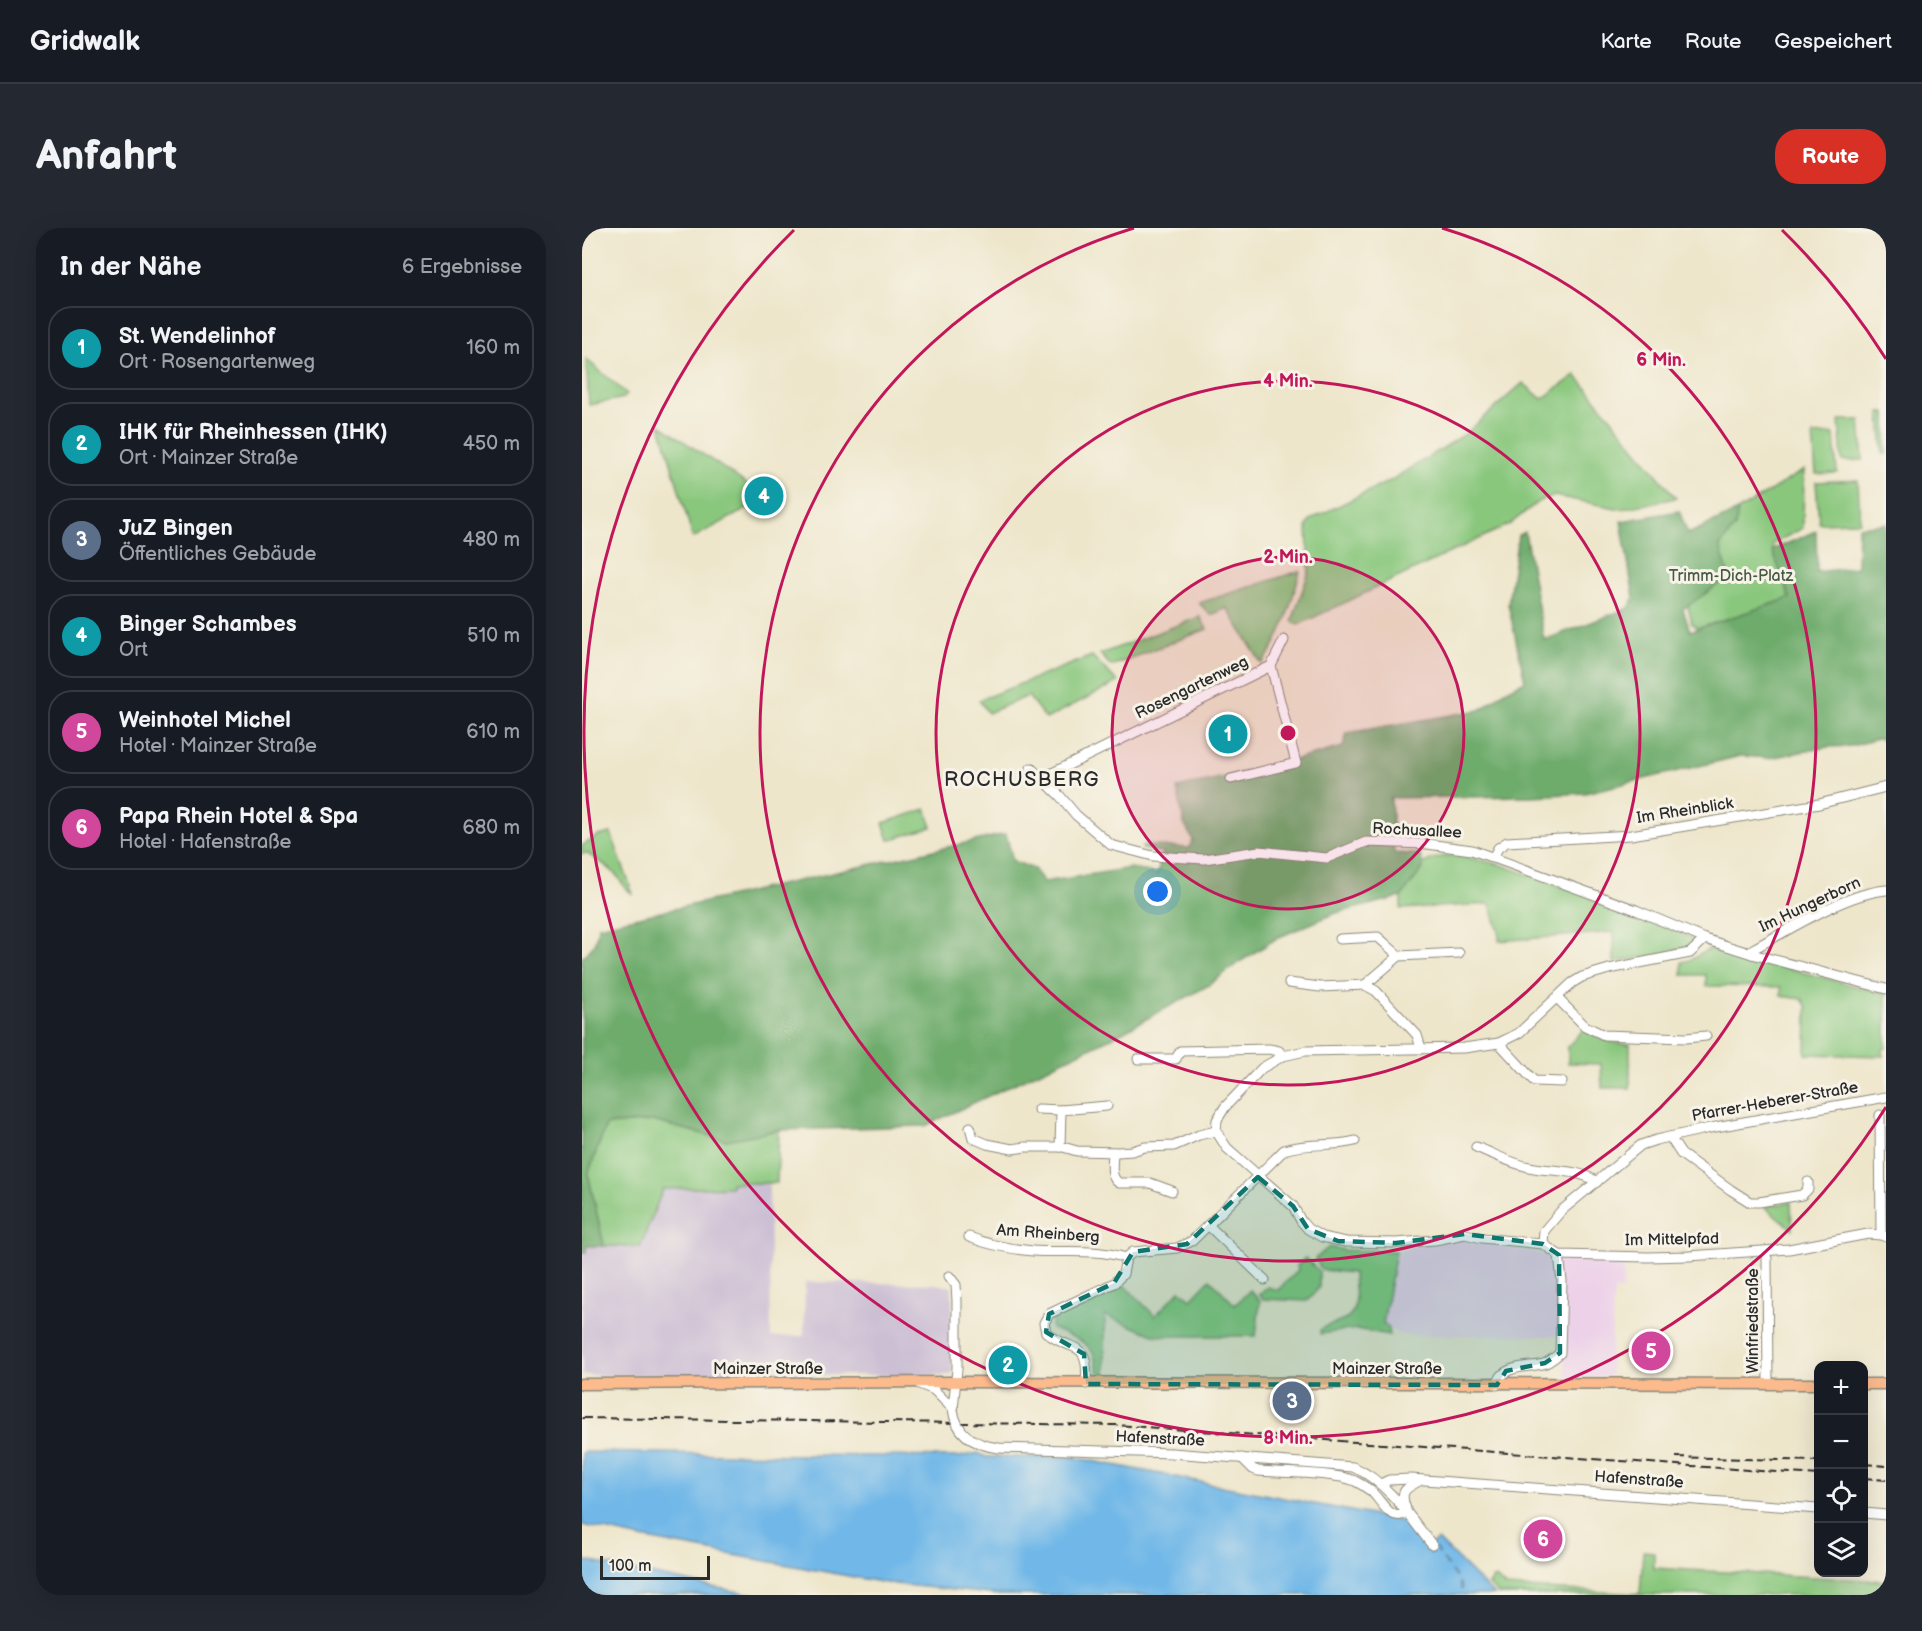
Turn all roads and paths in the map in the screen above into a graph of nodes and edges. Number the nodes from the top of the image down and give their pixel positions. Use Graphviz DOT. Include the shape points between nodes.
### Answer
graph roads {
  1 [pos="1284,640"];
  2 [pos="1271,666"];
  3 [pos="1031,768"];
  4 [pos="1042,778"];
  5 [pos="1231,778"];
  6 [pos="1886,787"];
  7 [pos="1493,858"];
  8 [pos="1886,890"];
  9 [pos="1340,939"];
  10 [pos="1705,939"];
  11 [pos="1459,953"];
  12 [pos="1752,954"];
  13 [pos="1399,956"];
  14 [pos="1289,983"];
  15 [pos="1365,985"];
  16 [pos="1886,989"];
  17 [pos="1557,999"];
  18 [pos="1706,1036"];
  19 [pos="1498,1043"];
  20 [pos="1421,1048"];
  21 [pos="1283,1056"];
  22 [pos="1138,1059"];
  23 [pos="1562,1082"];
  24 [pos="1886,1096"];
  25 [pos="1107,1106"];
  26 [pos="1038,1109"];
  27 [pos="1061,1110"];
  28 [pos="1880,1115"];
  29 [pos="970,1127"];
  30 [pos="1216,1131"];
  31 [pos="1670,1137"];
  32 [pos="1355,1142"];
  33 [pos="1060,1147"];
  34 [pos="1476,1147"];
  35 [pos="1883,1148"];
  36 [pos="1113,1152"];
  37 [pos="1258,1177"];
  38 [pos="1597,1182"];
  39 [pos="1809,1182"];
  40 [pos="1172,1191"];
  41 [pos="1884,1212"];
  42 [pos="1208,1225"];
  43 [pos="1884,1236"];
  44 [pos="969,1237"];
  45 [pos="1543,1244"];
  46 [pos="1559,1255"];
  47 [pos="1126,1258"];
  48 [pos="1767,1258"];
  49 [pos="949,1276"];
  50 [pos="1265,1280"];
  51 [pos="954,1382"];
  52 [pos="582,1384"];
  53 [pos="919,1384"];
  54 [pos="1086,1384"];
  55 [pos="1497,1384"];
  56 [pos="1768,1384"];
  57 [pos="1814,1384"];
  58 [pos="1868,1384"];
  59 [pos="1886,1384"];
  60 [pos="953,1409"];
  61 [pos="1242,1458"];
  62 [pos="1421,1480"];
  63 [pos="1381,1484"];
  64 [pos="1814,1509"];
  65 [pos="1407,1513"];
  66 [pos="1868,1513"];
  67 [pos="1886,1515"];
  68 [pos="1432,1545"];
  1 -- 2 [label="street"];
  2 -- 4 [label="street, Rosengartenweg"];
  2 -- 5 [label="street, Rosengartenweg" via="1296,763"];
  3 -- 4 [label="street, Rochusallee"];
  4 -- 7 [label="street, Rochusallee" via="1111,845 1153,856 1204,859 1258,851 1327,858 1366,842 1427,844 1472,850"];
  6 -- 7 [label="street, Im Rheinblick" via="1819,804 1631,835 1507,842"];
  7 -- 10 [label="street, Rochusallee"];
  8 -- 12 [label="street, Im Hungerborn" via="1847,900 1753,949"];
  9 -- 13 [label="street" via="1378,937"];
  10 -- 12 [label="street, Rochusallee"];
  10 -- 17 [label="street" via="1690,952 1590,973 1572,983"];
  11 -- 13 [label="street"];
  12 -- 16 [label="street, Rochusallee"];
  13 -- 15 [label="street"];
  14 -- 15 [label="street" via="1320,987"];
  15 -- 20 [label="street" via="1376,991 1418,1035"];
  17 -- 18 [label="street" via="1585,1026 1604,1035"];
  17 -- 19 [label="street" via="1519,1033"];
  19 -- 20 [label="street"];
  19 -- 23 [label="street" via="1534,1082"];
  20 -- 21 [label="street" via="1305,1051"];
  21 -- 22 [label="street" via="1269,1049 1180,1051 1176,1059"];
  21 -- 30 [label="street" via="1262,1068 1225,1107"];
  24 -- 31 [label="street, Pfarrer-Heberer-Straße"];
  25 -- 27 [label="street"];
  26 -- 27 [label="street"];
  27 -- 33 [label="street"];
  28 -- 35 [label="street"];
  29 -- 33 [label="street" via="973,1138 1000,1147"];
  30 -- 36 [label="street" via="1174,1146"];
  30 -- 37 [label="street" via="1227,1148"];
  31 -- 38 [label="street, Pfarrer-Heberer-Straße" via="1641,1145"];
  31 -- 39 [label="street" via="1681,1154 1750,1202 1802,1195 1809,1189"];
  32 -- 37 [label="street, Am Rheinberg" via="1284,1150"];
  33 -- 36 [label="street"];
  34 -- 38 [label="street" via="1521,1165 1575,1173"];
  35 -- 41 [label="street"];
  36 -- 40 [label="street" via="1113,1175 1119,1183 1150,1183"];
  37 -- 42 [label="street, Am Rheinberg"];
  37 -- 45 [label="street" via="1293,1206 1314,1234 1338,1241 1396,1243 1465,1234"];
  38 -- 45 [label="street, Pfarrer-Heberer-Straße" via="1547,1226"];
  41 -- 43 [label="street"];
  42 -- 47 [label="street, Am Rheinberg" via="1182,1247 1133,1252"];
  42 -- 50 [label="street"];
  43 -- 46 [label="street, Im Mittelpfad" via="1868,1234 1789,1249 1723,1254"];
  44 -- 47 [label="street, Am Rheinberg" via="986,1244 1033,1251 1107,1253"];
  45 -- 46 [label="street"];
  46 -- 55 [label="street" via="1560,1353 1545,1363 1506,1371"];
  47 -- 54 [label="street" via="1123,1274 1114,1283 1045,1319 1048,1335 1084,1354"];
  48 -- 56 [label="street, Winfriedstraße"];
  49 -- 51 [label="street" via="956,1285 957,1301"];
  51 -- 53 [label="main road, Mainzer Straße"];
  51 -- 54 [label="main road, Mainzer Straße"];
  51 -- 60 [label="street, Hafenstraße"];
  52 -- 53 [label="main road, Mainzer Straße"];
  53 -- 60 [label="street, Hafenstraße" via="934,1390"];
  54 -- 55 [label="main road, Mainzer Straße"];
  55 -- 56 [label="main road, Mainzer Straße"];
  56 -- 57 [label="main road, Mainzer Straße"];
  58 -- 59 [label="main road"];
  60 -- 61 [label="street, Hafenstraße, bridge" via="965,1435 984,1446"];
  61 -- 63 [label="street, Hafenstraße" via="1344,1466 1361,1470"];
  61 -- 65 [label="street" via="1258,1471 1353,1480 1371,1491 1390,1513"];
  62 -- 63 [label="street, Hafenstraße" via="1389,1480"];
  62 -- 64 [label="street, Hafenstraße"];
  62 -- 65 [label="street" via="1403,1493"];
  63 -- 65 [label="street, Hafenstraße"];
  65 -- 68 [label="street, Hafenstraße"];
  66 -- 67 [label="street"];
}
